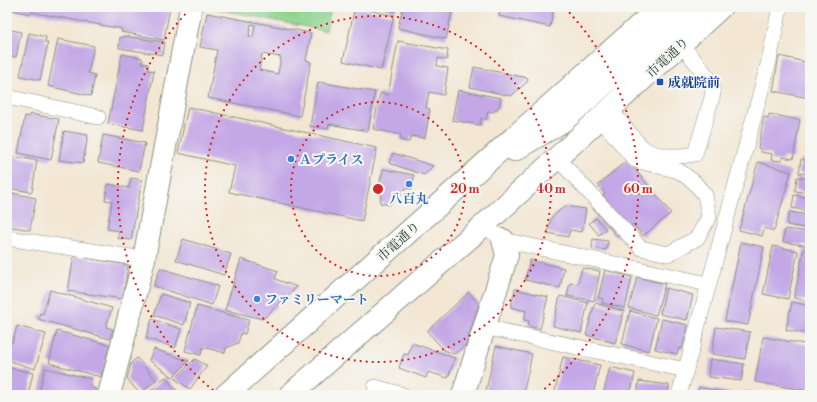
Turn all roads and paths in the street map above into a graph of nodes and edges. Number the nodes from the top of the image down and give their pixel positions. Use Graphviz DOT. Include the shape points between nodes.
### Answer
graph roads {
  1 [pos="191,7"];
  2 [pos="660,7"];
  3 [pos="691,7"];
  4 [pos="721,7"];
  5 [pos="780,7"];
  6 [pos="681,44"];
  7 [pos="7,97"];
  8 [pos="605,114"];
  9 [pos="98,116"];
  10 [pos="557,158"];
  11 [pos="474,172"];
  12 [pos="484,225"];
  13 [pos="7,238"];
  14 [pos="503,240"];
  15 [pos="144,259"];
  16 [pos="708,284"];
  17 [pos="484,327"];
  18 [pos="686,370"];
  19 [pos="375,387"];
  20 [pos="109,395"];
  21 [pos="226,395"];
  22 [pos="290,395"];
  23 [pos="403,395"];
  24 [pos="463,395"];
  25 [pos="680,395"];
  1 -- 15 [label="street"];
  2 -- 11 [label="street, 市電通り"];
  3 -- 11 [label="street" via="563,121"];
  4 -- 6 [label="street, 市電通り"];
  5 -- 16 [label="lane" via="769,61"];
  6 -- 8 [label="street, 市電通り"];
  6 -- 8 [label="lane" via="711,81 713,94 695,154 658,154 644,148"];
  7 -- 9 [label="lane"];
  8 -- 10 [label="street, 市電通り"];
  8 -- 10 [label="lane" via="636,160 679,171 694,182 705,195 709,218 698,238 668,254 641,248"];
  10 -- 12 [label="street, 市電通り"];
  11 -- 21 [label="street, 市電通り"];
  12 -- 14 [label="lane"];
  12 -- 22 [label="street, 市電通り"];
  13 -- 15 [label="lane"];
  14 -- 16 [label="lane"];
  14 -- 17 [label="street" via="507,256"];
  15 -- 20 [label="street"];
  16 -- 18 [label="lane"];
  17 -- 18 [label="lane"];
  17 -- 24 [label="street"];
  18 -- 25 [label="lane"];
  19 -- 23 [label="lane"];
}
